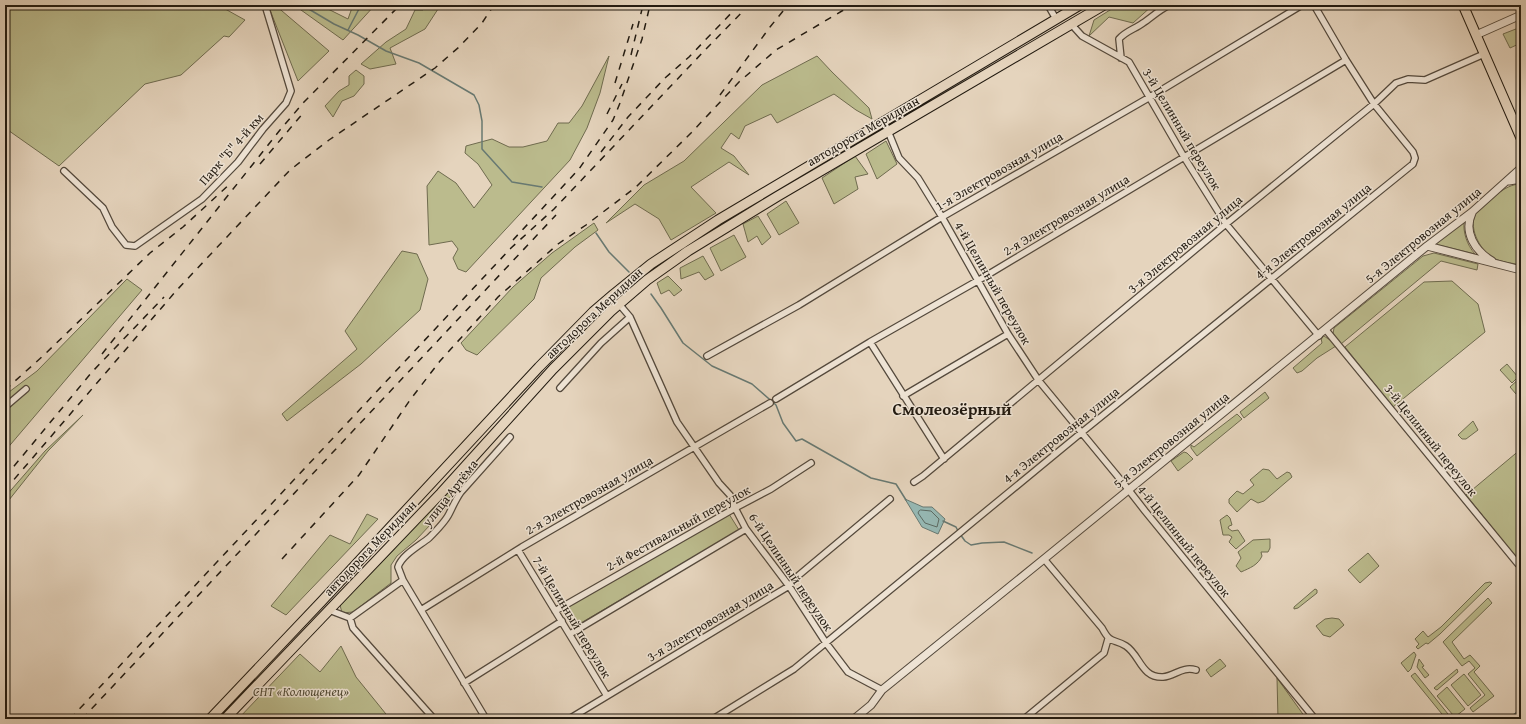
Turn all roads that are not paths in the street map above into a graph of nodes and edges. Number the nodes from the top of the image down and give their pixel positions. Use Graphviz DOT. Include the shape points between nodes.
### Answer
graph roads {
  1 [pos="265,5"];
  2 [pos="1048,5"];
  3 [pos="1080,5"];
  4 [pos="1104,5"];
  5 [pos="1170,5"];
  6 [pos="1302,5"];
  7 [pos="1314,5"];
  8 [pos="1463,5"];
  9 [pos="1521,15"];
  10 [pos="1056,19"];
  11 [pos="1072,24"];
  12 [pos="1476,35"];
  13 [pos="1484,54"];
  14 [pos="1121,58"];
  15 [pos="1346,60"];
  16 [pos="1150,97"];
  17 [pos="1374,104"];
  18 [pos="888,131"];
  19 [pos="1521,138"];
  20 [pos="1184,156"];
  21 [pos="1521,168"];
  22 [pos="64,171"];
  23 [pos="1521,179"];
  24 [pos="1506,181"];
  25 [pos="1472,212"];
  26 [pos="942,217"];
  27 [pos="1226,224"];
  28 [pos="1428,246"];
  29 [pos="1497,264"];
  30 [pos="1521,270"];
  31 [pos="1270,279"];
  32 [pos="979,280"];
  33 [pos="611,296"];
  34 [pos="619,304"];
  35 [pos="630,317"];
  36 [pos="1326,330"];
  37 [pos="1008,334"];
  38 [pos="1319,336"];
  39 [pos="870,342"];
  40 [pos="708,356"];
  41 [pos="1039,381"];
  42 [pos="560,388"];
  43 [pos="26,389"];
  44 [pos="903,396"];
  45 [pos="776,399"];
  46 [pos="770,403"];
  47 [pos="5,407"];
  48 [pos="1081,433"];
  49 [pos="510,437"];
  50 [pos="695,446"];
  51 [pos="944,459"];
  52 [pos="811,463"];
  53 [pos="914,482"];
  54 [pos="1128,491"];
  55 [pos="890,500"];
  56 [pos="735,508"];
  57 [pos="746,529"];
  58 [pos="518,550"];
  59 [pos="1044,559"];
  60 [pos="1518,564"];
  61 [pos="403,580"];
  62 [pos="789,586"];
  63 [pos="321,602"];
  64 [pos="329,610"];
  65 [pos="421,610"];
  66 [pos="555,611"];
  67 [pos="350,618"];
  68 [pos="562,621"];
  69 [pos="570,634"];
  70 [pos="1108,638"];
  71 [pos="826,643"];
  72 [pos="1196,670"];
  73 [pos="464,683"];
  74 [pos="882,690"];
  75 [pos="607,696"];
  76 [pos="210,719"];
  77 [pos="225,719"];
  78 [pos="434,719"];
  79 [pos="486,719"];
  80 [pos="569,719"];
  81 [pos="713,719"];
  82 [pos="854,719"];
  83 [pos="1024,719"];
  84 [pos="1315,719"];
  1 -- 22 [label="street, Парк \"Б\" 4-й км" via="291,91 286,102 238,162 202,199 135,246 126,245 112,227 103,208"];
  2 -- 10 [label="street"];
  3 -- 10 [label="main road, автодорога Меридиан"];
  4 -- 11 [label="main road, автодорога Меридиан"];
  5 -- 14 [label="street" via="1142,25 1124,33 1120,40"];
  6 -- 16 [label="street, 1-я Электровозная улица"];
  7 -- 15 [label="street"];
  8 -- 12 [label="main road"];
  9 -- 12 [label="street"];
  10 -- 33 [label="main road, автодорога Меридиан" via="718,220 650,264"];
  11 -- 14 [label="street, 3-й Целинный переулок" via="1082,36"];
  11 -- 18 [label="main road, автодорога Меридиан"];
  12 -- 13 [label="main road"];
  13 -- 17 [label="street, 3-я Электровозная улица" via="1425,80 1408,79 1396,83"];
  13 -- 19 [label="main road"];
  14 -- 16 [label="street, 3-й Целинный переулок" via="1129,62"];
  15 -- 17 [label="street"];
  15 -- 20 [label="street, 2-я Электровозная улица"];
  16 -- 20 [label="street, 3-й Целинный переулок"];
  16 -- 26 [label="street, 1-я Электровозная улица"];
  17 -- 27 [label="street, 3-я Электровозная улица"];
  17 -- 31 [label="street, 4-я Электровозная улица" via="1413,152 1413,164"];
  18 -- 26 [label="street, 4-й Целинный переулок" via="899,158 918,178"];
  18 -- 34 [label="main road, автодорога Меридиан" via="688,251"];
  20 -- 27 [label="street, 3-й Целинный переулок"];
  20 -- 32 [label="street, 2-я Электровозная улица"];
  21 -- 24 [label="street, 5-я Электровозная улица"];
  23 -- 24 [label="street"];
  24 -- 25 [label="street, 5-я Электровозная улица"];
  25 -- 28 [label="street, 5-я Электровозная улица"];
  25 -- 29 [label="street" via="1469,228 1473,242 1482,254"];
  26 -- 32 [label="street, 4-й Целинный переулок"];
  26 -- 40 [label="street, 1-я Электровозная улица" via="800,305"];
  27 -- 31 [label="street, 3-й Целинный переулок"];
  27 -- 41 [label="street, 3-я Электровозная улица"];
  28 -- 29 [label="street"];
  28 -- 36 [label="street, 5-я Электровозная улица"];
  29 -- 30 [label="street"];
  31 -- 38 [label="street, 3-й Целинный переулок"];
  31 -- 48 [label="street, 4-я Электровозная улица"];
  32 -- 37 [label="street, 4-й Целинный переулок"];
  32 -- 39 [label="street, 2-я Электровозная улица"];
  33 -- 34 [label="main road"];
  33 -- 63 [label="main road, автодорога Меридиан" via="539,367"];
  34 -- 35 [label="street, 6-й Целинный переулок"];
  34 -- 64 [label="main road, автодорога Меридиан" via="553,369 441,493"];
  35 -- 42 [label="street" via="601,343"];
  35 -- 50 [label="street, 6-й Целинный переулок" via="677,422"];
  36 -- 38 [label="street, 5-я Электровозная улица"];
  36 -- 60 [label="street, 3-й Целинный переулок"];
  37 -- 41 [label="street, 4-й Целинный переулок"];
  37 -- 44 [label="street"];
  38 -- 54 [label="street, 5-я Электровозная улица"];
  39 -- 44 [label="street"];
  39 -- 45 [label="street, 2-я Электровозная улица"];
  41 -- 48 [label="street, 4-й Целинный переулок"];
  41 -- 51 [label="street, 3-я Электровозная улица"];
  43 -- 47 [label="street"];
  44 -- 51 [label="street"];
  46 -- 50 [label="street, 2-я Электровозная улица"];
  48 -- 54 [label="street, 4-й Целинный переулок"];
  48 -- 71 [label="street, 4-я Электровозная улица"];
  49 -- 61 [label="street, улица Артёма" via="461,492 448,516 430,537 403,557 398,567"];
  50 -- 56 [label="street, 6-й Целинный переулок" via="719,483 730,494"];
  50 -- 58 [label="street, 2-я Электровозная улица"];
  51 -- 53 [label="street, 3-я Электровозная улица"];
  52 -- 56 [label="street, 2-й Фестивальный переулок"];
  54 -- 59 [label="street, 5-я Электровозная улица"];
  54 -- 84 [label="street, 4-й Целинный переулок"];
  55 -- 62 [label="street, 3-я Электровозная улица" via="798,575"];
  56 -- 57 [label="street, 6-й Целинный переулок"];
  56 -- 66 [label="street, 2-й Фестивальный переулок"];
  57 -- 62 [label="street, 6-й Целинный переулок"];
  57 -- 69 [label="street"];
  58 -- 65 [label="street, 2-я Электровозная улица"];
  58 -- 66 [label="street, 7-й Целинный переулок"];
  59 -- 70 [label="street"];
  59 -- 74 [label="street, 5-я Электровозная улица"];
  61 -- 65 [label="street"];
  61 -- 67 [label="street"];
  62 -- 71 [label="street, 6-й Целинный переулок"];
  62 -- 75 [label="street, 3-я Электровозная улица"];
  63 -- 64 [label="main road"];
  63 -- 76 [label="main road, автодорога Меридиан"];
  64 -- 67 [label="street"];
  64 -- 77 [label="main road, автодорога Меридиан"];
  65 -- 73 [label="street"];
  66 -- 68 [label="street, 7-й Целинный переулок"];
  67 -- 78 [label="street" via="353,628"];
  68 -- 69 [label="street, 7-й Целинный переулок"];
  68 -- 73 [label="street"];
  69 -- 75 [label="street, 7-й Целинный переулок"];
  70 -- 72 [label="street" via="1126,646 1142,668 1154,676 1163,677 1183,669"];
  70 -- 83 [label="street" via="1104,653"];
  71 -- 74 [label="street, 6-й Целинный переулок" via="848,672"];
  71 -- 81 [label="street, 4-я Электровозная улица" via="794,668"];
  73 -- 79 [label="street"];
  74 -- 82 [label="street, 5-я Электровозная улица" via="871,705"];
  75 -- 80 [label="street, 3-я Электровозная улица"];
}
